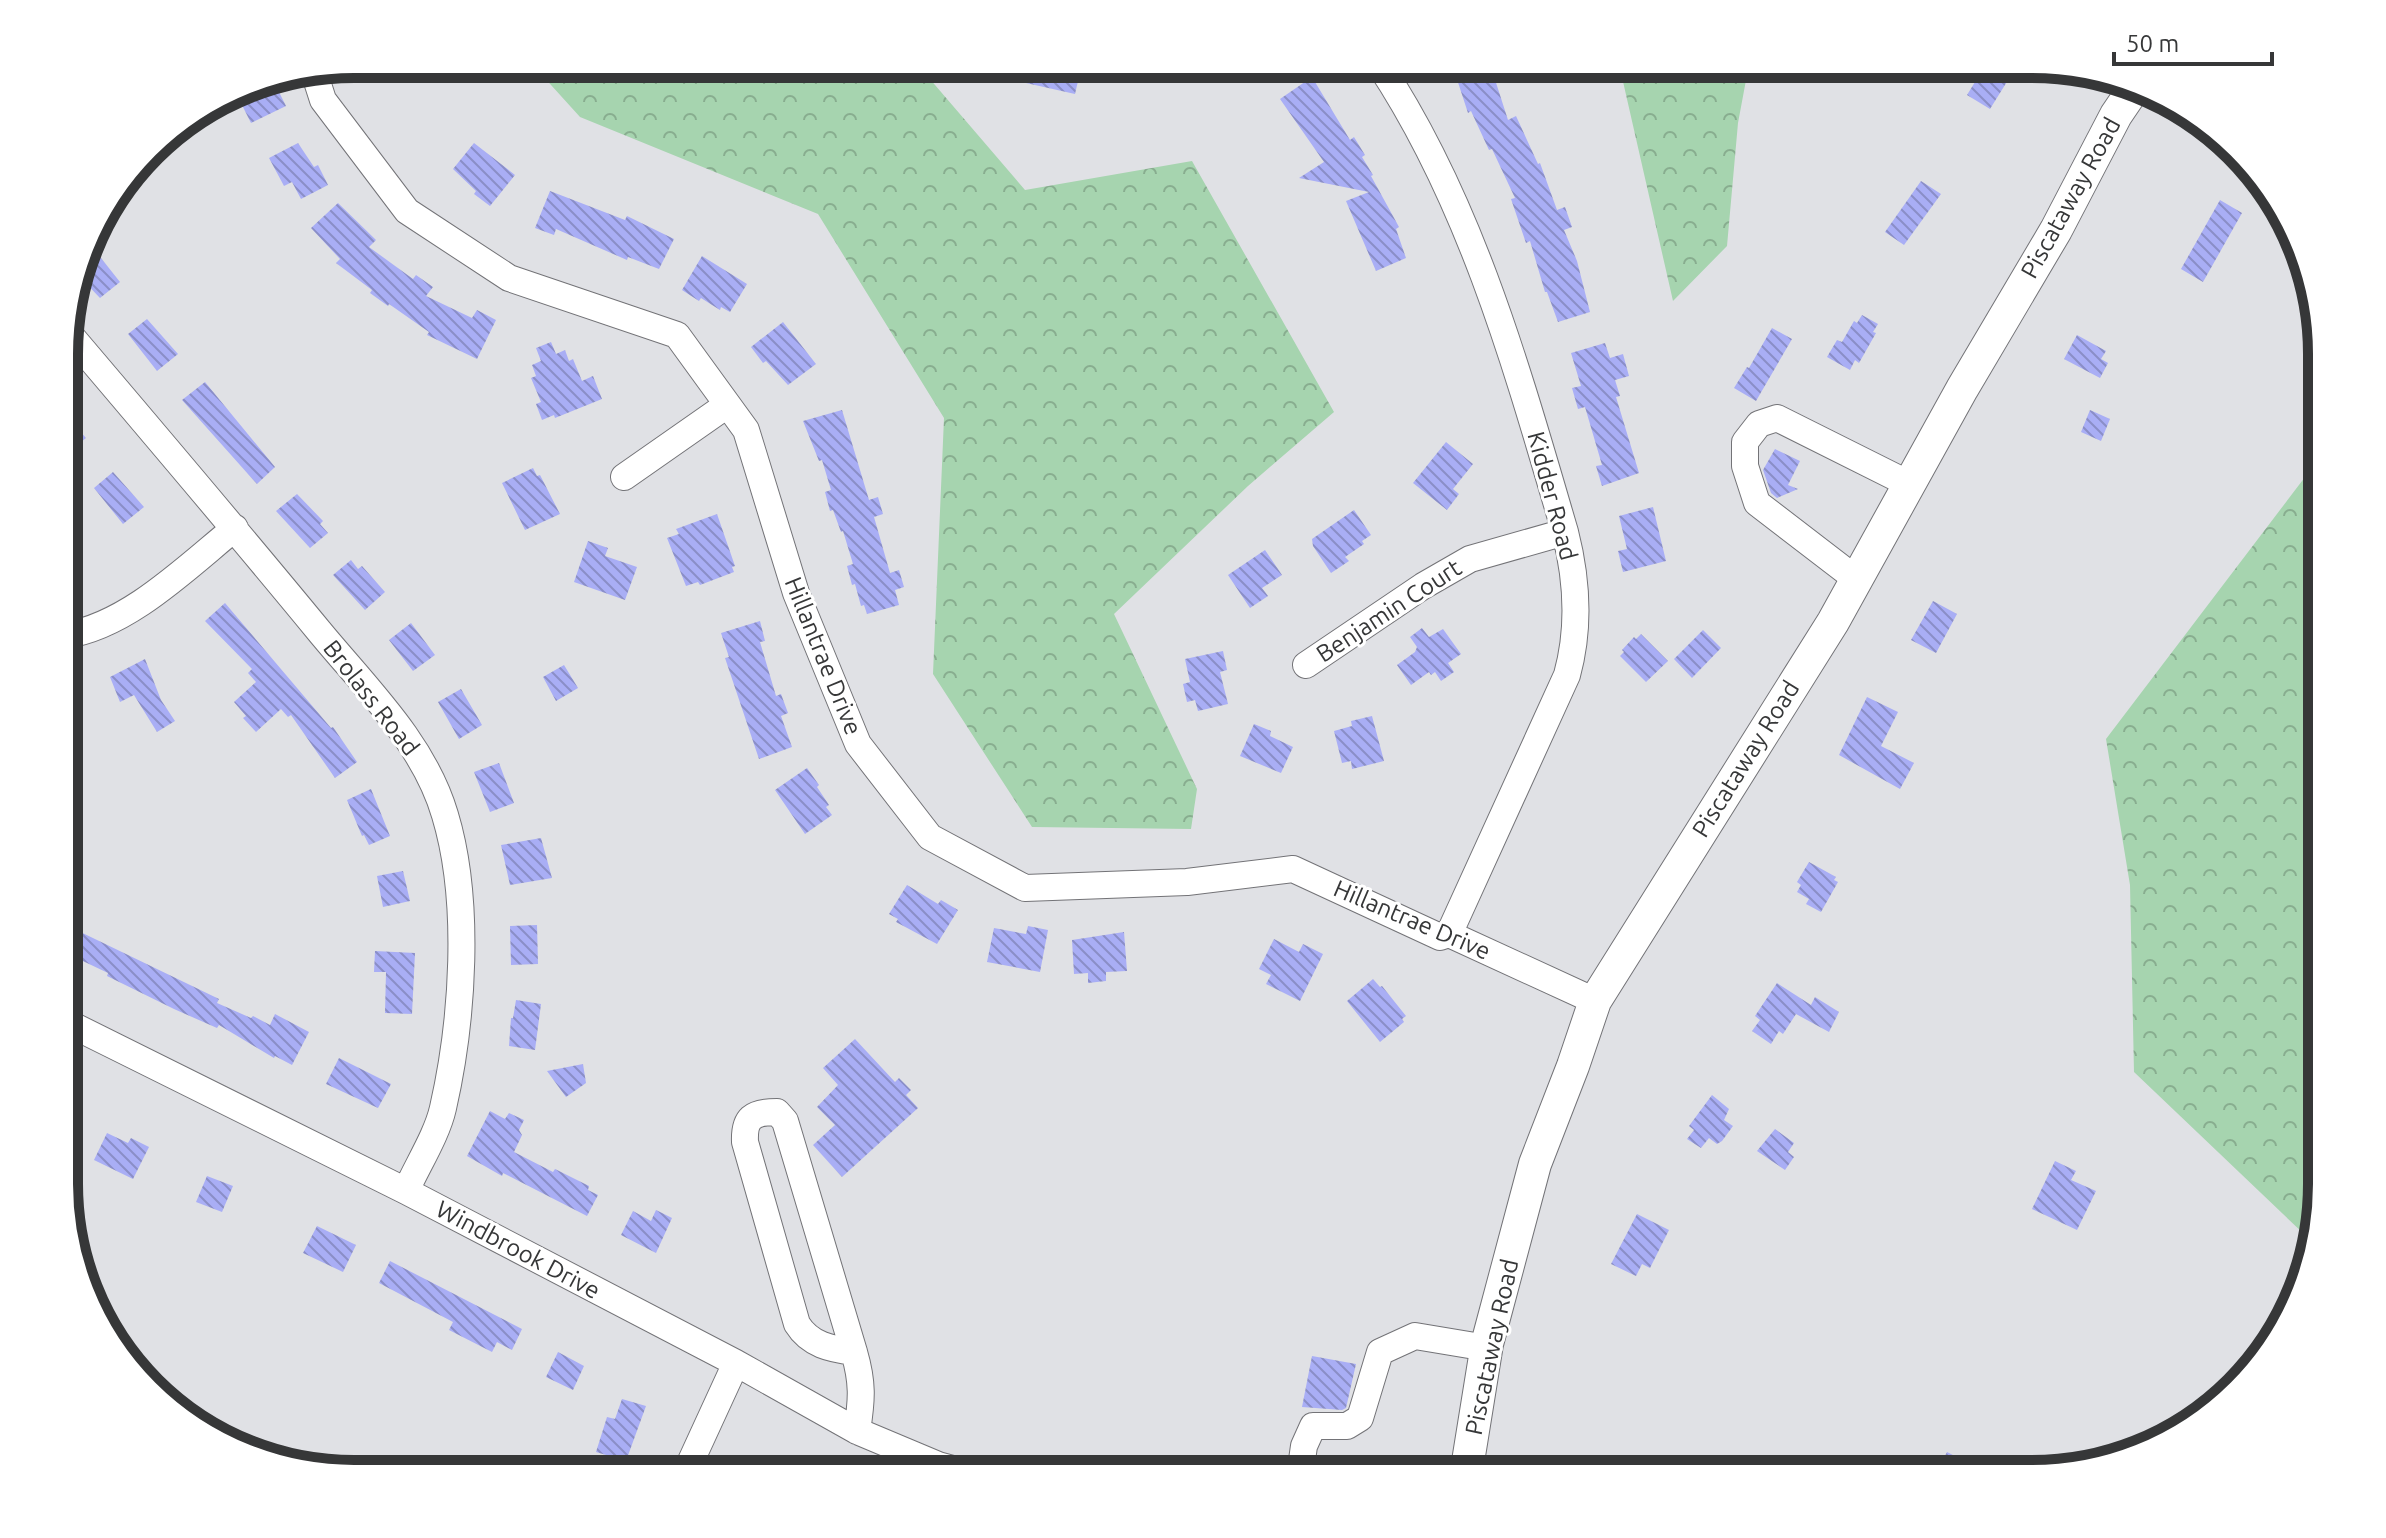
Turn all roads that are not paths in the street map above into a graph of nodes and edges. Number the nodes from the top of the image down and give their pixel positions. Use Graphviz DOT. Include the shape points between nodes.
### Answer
graph roads {
  1 [pos="1388,78"];
  2 [pos="317,81"];
  3 [pos="2129,97"];
  4 [pos="79,345"];
  5 [pos="727,405"];
  6 [pos="624,477"];
  7 [pos="1909,484"];
  8 [pos="235,528"];
  9 [pos="1565,532"];
  10 [pos="1856,579"];
  11 [pos="78,631"];
  12 [pos="1306,665"];
  13 [pos="1449,934"];
  14 [pos="1595,1001"];
  15 [pos="78,1028"];
  16 [pos="406,1191"];
  17 [pos="1487,1348"];
  18 [pos="854,1352"];
  19 [pos="736,1363"];
  20 [pos="857,1431"];
  21 [pos="1302,1459"];
  22 [pos="1468,1459"];
  23 [pos="692,1460"];
  24 [pos="925,1460"];
  1 -- 9 [label="street, Kidder Road" via="1430,152 1472,250 1510,352"];
  2 -- 5 [label="street, Hillantrae Drive" via="323,100 407,211 509,278 677,335"];
  3 -- 7 [label="main road, Piscataway Road"];
  4 -- 8 [label="street, Brolass Road"];
  5 -- 6 [label="street"];
  5 -- 13 [label="street, Hillantrae Drive" via="746,430 796,593 858,744 930,837 1025,888 1187,882 1293,869 1440,937"];
  7 -- 10 [label="main road, Piscataway Road"];
  7 -- 10 [label="street" via="1777,418 1759,424 1745,442 1745,466 1757,503"];
  8 -- 11 [label="street" via="142,603"];
  8 -- 16 [label="street, Brolass Road" via="414,747 445,812 463,918 458,1000 442,1111"];
  9 -- 12 [label="street, Benjamin Court" via="1470,559"];
  9 -- 13 [label="street, Kidder Road" via="1576,603 1567,675"];
  10 -- 14 [label="main road, Piscataway Road"];
  13 -- 14 [label="street, Hillantrae Drive"];
  14 -- 17 [label="main road, Piscataway Road" via="1535,1164"];
  15 -- 16 [label="street, Windbrook Drive"];
  16 -- 19 [label="street, Windbrook Drive"];
  17 -- 21 [label="street" via="1415,1336 1380,1352 1360,1418 1347,1426 1313,1426"];
  17 -- 22 [label="main road, Piscataway Road"];
  18 -- 18 [label="street" via="785,1121 777,1112 764,1112 750,1118 745,1142 797,1324 811,1341"];
  18 -- 20 [label="street" via="863,1398"];
  19 -- 20 [label="street, Windbrook Drive"];
  19 -- 23 [label="street"];
  20 -- 24 [label="street, Windbrook Drive"];
}
